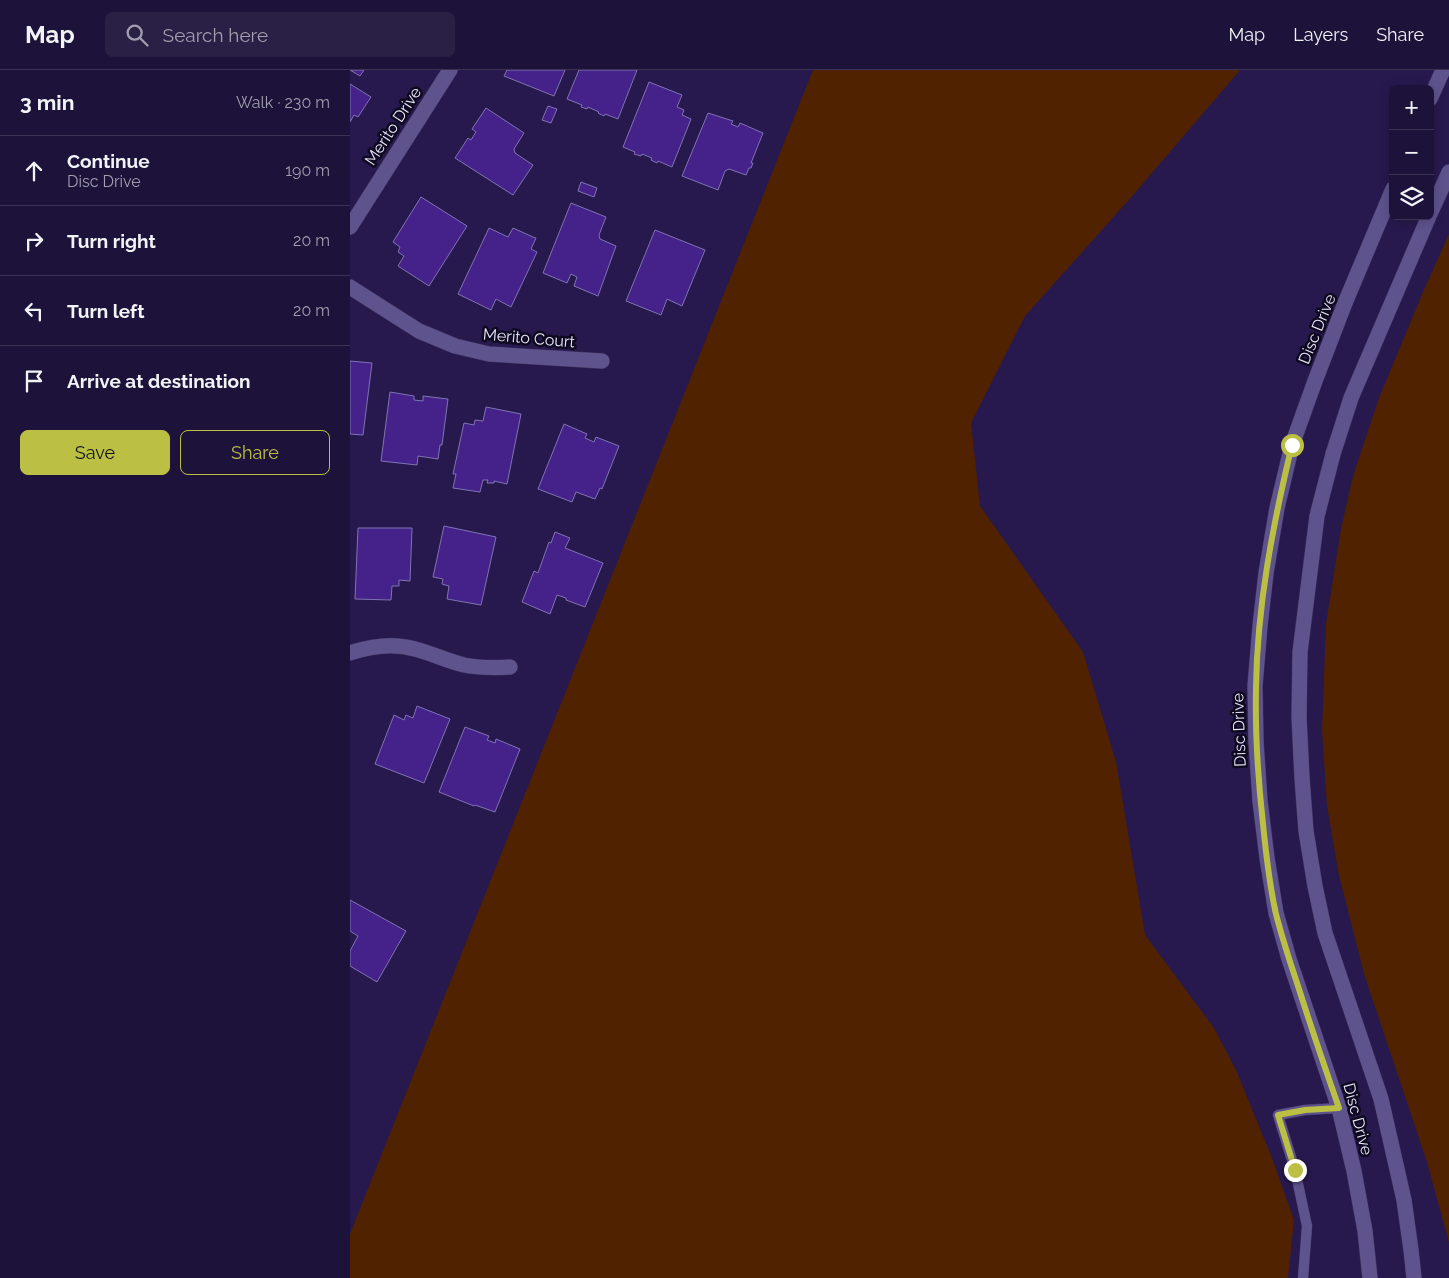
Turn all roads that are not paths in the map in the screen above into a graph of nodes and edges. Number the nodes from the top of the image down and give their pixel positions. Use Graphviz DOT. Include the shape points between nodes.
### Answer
graph roads {
  1 [pos="450,70"];
  2 [pos="1442,70"];
  3 [pos="1434,90"];
  4 [pos="1449,172"];
  5 [pos="1389,199"];
  6 [pos="1434,206"];
  7 [pos="1428,220"];
  8 [pos="350,227"];
  9 [pos="350,287"];
  10 [pos="602,361"];
  11 [pos="350,653"];
  12 [pos="510,667"];
  13 [pos="1339,1108"];
  14 [pos="1303,1278"];
  15 [pos="1370,1278"];
  16 [pos="1414,1278"];
  1 -- 8 [label="main road, Merito Drive"];
  2 -- 3 [label="main road"];
  4 -- 6 [label="main road, Disc Drive"];
  5 -- 13 [label="main road, Disc Drive" via="1338,320 1292,445 1266,573 1256,686 1260,801 1276,913"];
  7 -- 16 [label="main road, Disc Drive" via="1351,398 1333,454 1317,516 1300,652 1299,717 1306,831 1315,886 1325,933 1381,1099 1404,1200"];
  9 -- 10 [label="main road, Merito Court" via="420,331 455,346 489,354"];
  11 -- 12 [label="main road" via="388,645 413,648 462,664"];
  13 -- 14 [label="lane" via="1278,1115 1295,1170 1307,1226"];
  13 -- 15 [label="main road, Disc Drive" via="1365,1231"];
}
